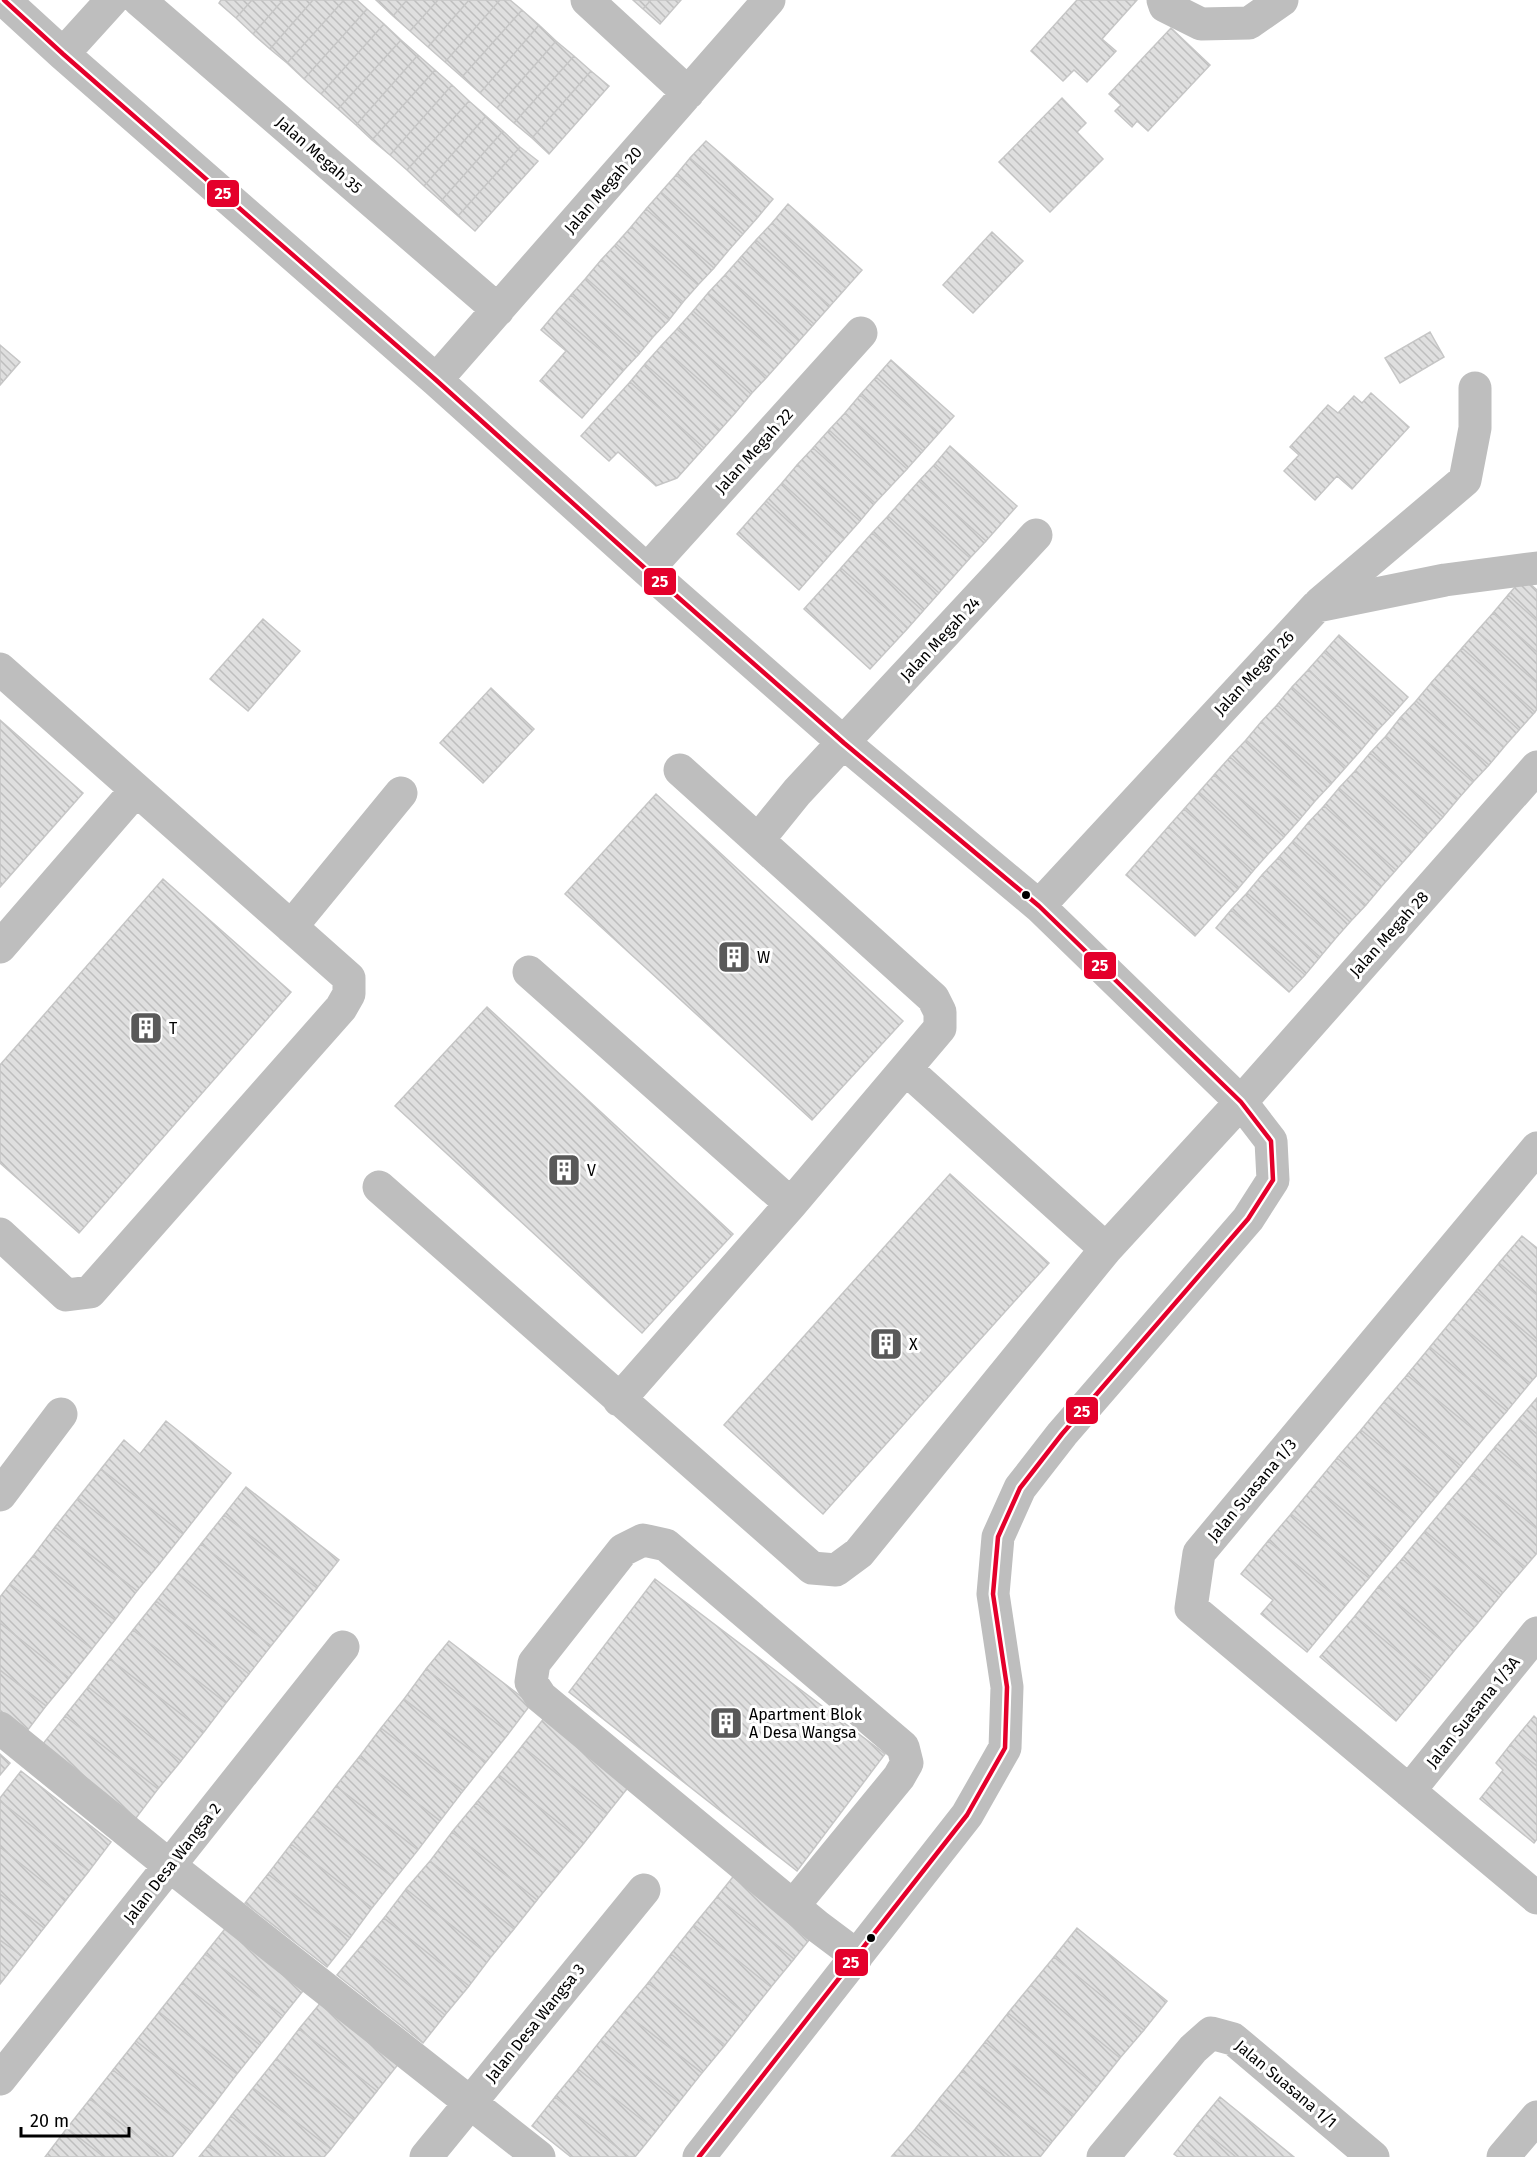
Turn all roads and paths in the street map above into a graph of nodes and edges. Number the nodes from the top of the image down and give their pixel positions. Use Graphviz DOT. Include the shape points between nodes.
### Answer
graph roads {
  1 [pos="4,0"];
  2 [pos="112,0"];
  3 [pos="139,0"];
  4 [pos="587,0"];
  5 [pos="769,0"];
  6 [pos="1163,0"];
  7 [pos="1282,0"];
  8 [pos="63,54"];
  9 [pos="688,93"];
  10 [pos="498,310"];
  11 [pos="861,333"];
  12 [pos="436,380"];
  13 [pos="1475,388"];
  14 [pos="1036,534"];
  15 [pos="1537,568"];
  16 [pos="647,570"];
  17 [pos="1317,606"];
  18 [pos="0,669"];
  19 [pos="844,743"];
  20 [pos="1537,767"];
  21 [pos="680,770"];
  22 [pos="136,790"];
  23 [pos="401,793"];
  24 [pos="759,839"];
  25 [pos="1039,906"];
  26 [pos="291,927"];
  27 [pos="0,947"];
  28 [pos="529,972"];
  29 [pos="906,1069"];
  30 [pos="1241,1102"];
  31 [pos="1537,1148"];
  32 [pos="379,1187"];
  33 [pos="791,1204"];
  34 [pos="0,1234"];
  35 [pos="1106,1249"];
  36 [pos="619,1400"];
  37 [pos="61,1414"];
  38 [pos="0,1495"];
  39 [pos="1537,1633"];
  40 [pos="344,1647"];
  41 [pos="0,1728"];
  42 [pos="1409,1791"];
  43 [pos="170,1866"];
  44 [pos="644,1890"];
  45 [pos="1537,1898"];
  46 [pos="793,1905"];
  47 [pos="857,1956"];
  48 [pos="0,2079"];
  49 [pos="470,2102"];
  50 [pos="1537,2117"];
  51 [pos="426,2157"];
  52 [pos="539,2157"];
  53 [pos="699,2157"];
  54 [pos="1103,2157"];
  55 [pos="1373,2157"];
  56 [pos="1503,2157"];
  1 -- 8 [label="street"];
  2 -- 8 [label="street"];
  3 -- 10 [label="street, Jalan Megah 35"];
  4 -- 9 [label="street"];
  5 -- 9 [label="street, Jalan Megah 20"];
  6 -- 7 [label="street" via="1165,6 1201,24 1249,23"];
  8 -- 12 [label="street"];
  9 -- 10 [label="street, Jalan Megah 20"];
  10 -- 12 [label="street, Jalan Megah 20"];
  11 -- 16 [label="street, Jalan Megah 22"];
  12 -- 16 [label="street"];
  13 -- 17 [label="street, Jalan Megah 26" via="1475,428 1465,480"];
  14 -- 19 [label="street, Jalan Megah 24"];
  15 -- 17 [label="street" via="1445,580"];
  16 -- 19 [label="street"];
  17 -- 25 [label="street, Jalan Megah 26"];
  18 -- 22 [label="street"];
  19 -- 24 [label="street, Jalan Megah 24"];
  19 -- 25 [label="street"];
  20 -- 30 [label="street, Jalan Megah 28"];
  21 -- 24 [label="street"];
  22 -- 26 [label="street"];
  22 -- 27 [label="street"];
  23 -- 26 [label="street"];
  24 -- 29 [label="street" via="933,998 940,1012 940,1028"];
  25 -- 30 [label="street"];
  26 -- 34 [label="street" via="349,978 349,994 341,1008 90,1292 66,1295"];
  28 -- 33 [label="street"];
  29 -- 33 [label="street"];
  29 -- 35 [label="street"];
  30 -- 35 [label="street, Jalan Megah 28"];
  30 -- 47 [label="street" via="1271,1141 1273,1180 1248,1219 1020,1488 998,1537 993,1594 1007,1687 1005,1748 968,1815"];
  31 -- 42 [label="street, Jalan Suasana 1/3" via="1199,1553 1191,1608"];
  32 -- 36 [label="street, Jalan Megah 28"];
  33 -- 36 [label="street"];
  35 -- 36 [label="street, Jalan Megah 28" via="859,1553 836,1570 812,1568"];
  37 -- 38 [label="street"];
  39 -- 42 [label="street, Jalan Suasana 1/3A"];
  40 -- 43 [label="street, Jalan Desa Wangsa 2"];
  41 -- 43 [label="street"];
  42 -- 45 [label="street, Jalan Suasana 1/3"];
  43 -- 48 [label="street, Jalan Desa Wangsa 2"];
  43 -- 49 [label="street"];
  44 -- 49 [label="street, Jalan Desa Wangsa 3"];
  46 -- 46 [label="street" via="899,1777 907,1763 903,1747 666,1545 643,1540 623,1550 578,1607 534,1664 531,1682 541,1697"];
  46 -- 47 [label="street"];
  47 -- 53 [label="street"];
  49 -- 51 [label="street, Jalan Desa Wangsa 3"];
  49 -- 52 [label="street"];
  50 -- 56 [label="street"];
  54 -- 55 [label="street, Jalan Suasana 1/1" via="1193,2049 1211,2033 1233,2039"];
}
